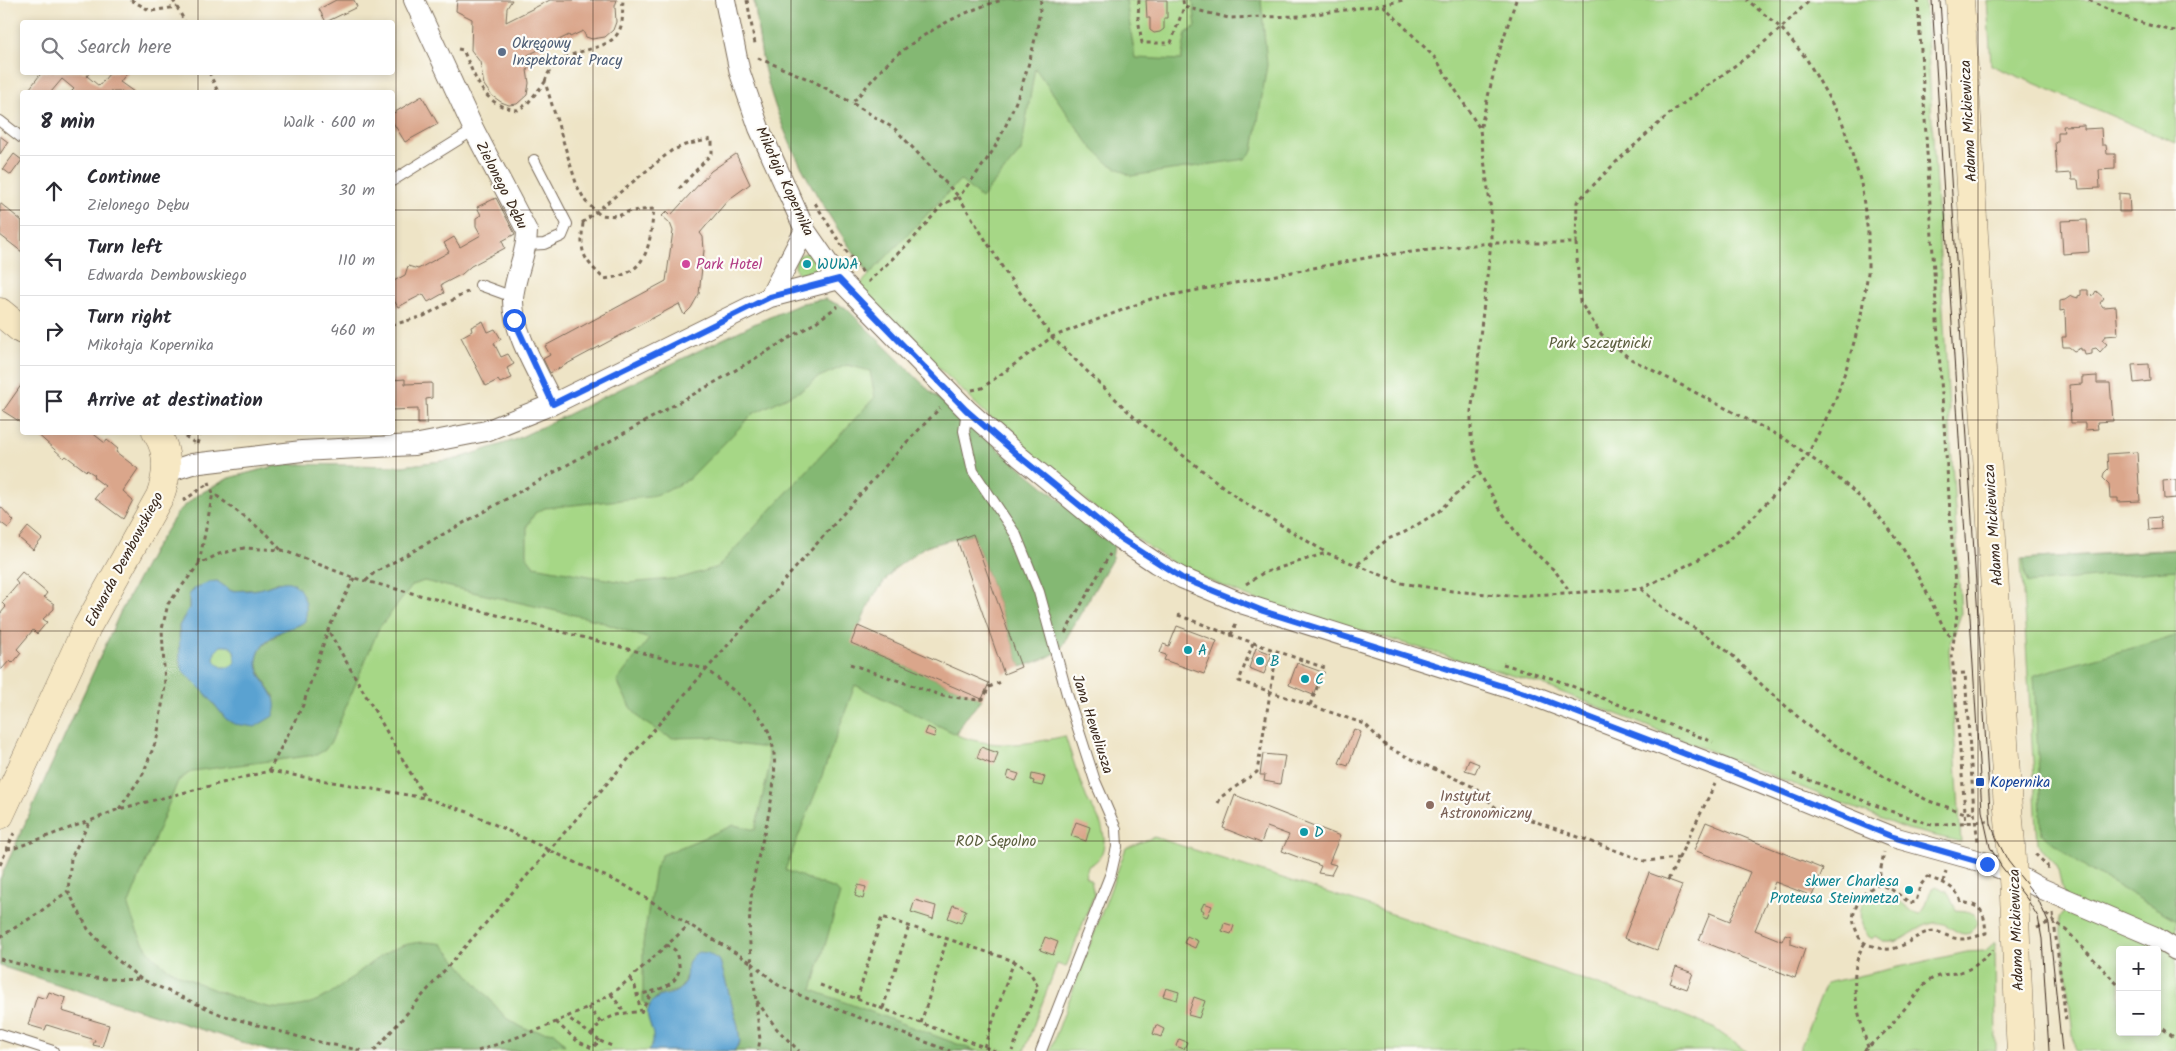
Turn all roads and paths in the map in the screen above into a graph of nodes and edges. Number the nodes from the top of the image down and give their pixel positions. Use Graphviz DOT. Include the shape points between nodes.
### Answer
graph roads {
  1 [pos="131,0"];
  2 [pos="173,0"];
  3 [pos="414,0"];
  4 [pos="623,0"];
  5 [pos="725,0"];
  6 [pos="747,0"];
  7 [pos="1002,0"];
  8 [pos="1041,0"];
  9 [pos="1139,0"];
  10 [pos="1183,0"];
  11 [pos="1403,0"];
  12 [pos="1516,0"];
  13 [pos="1747,0"];
  14 [pos="1810,0"];
  15 [pos="1918,0"];
  16 [pos="1960,0"];
  17 [pos="2089,0"];
  18 [pos="1382,5"];
  19 [pos="177,7"];
  20 [pos="1184,7"];
  21 [pos="184,20"];
  22 [pos="1781,28"];
  23 [pos="2176,31"];
  24 [pos="454,49"];
  25 [pos="758,58"];
  26 [pos="759,66"];
  27 [pos="210,75"];
  28 [pos="545,82"];
  29 [pos="217,90"];
  30 [pos="852,103"];
  31 [pos="0,121"];
  32 [pos="474,130"];
  33 [pos="1480,130"];
  34 [pos="20,136"];
  35 [pos="534,160"];
  36 [pos="395,179"];
  37 [pos="678,190"];
  38 [pos="812,197"];
  39 [pos="959,197"];
  40 [pos="596,212"];
  41 [pos="583,223"];
  42 [pos="805,230"];
  43 [pos="562,236"];
  44 [pos="1491,243"];
  45 [pos="1576,243"];
  46 [pos="527,245"];
  47 [pos="839,279"];
  48 [pos="480,285"];
  49 [pos="862,288"];
  50 [pos="875,288"];
  51 [pos="513,297"];
  52 [pos="770,297"];
  53 [pos="0,312"];
  54 [pos="395,324"];
  55 [pos="20,328"];
  56 [pos="1052,337"];
  57 [pos="960,389"];
  58 [pos="974,390"];
  59 [pos="981,396"];
  60 [pos="553,404"];
  61 [pos="966,410"];
  62 [pos="158,435"];
  63 [pos="184,435"];
  64 [pos="196,445"];
  65 [pos="1808,454"];
  66 [pos="167,472"];
  67 [pos="1479,472"];
  68 [pos="209,483"];
  69 [pos="213,493"];
  70 [pos="1120,538"];
  71 [pos="282,550"];
  72 [pos="1327,553"];
  73 [pos="199,564"];
  74 [pos="1358,564"];
  75 [pos="354,578"];
  76 [pos="366,581"];
  77 [pos="1237,581"];
  78 [pos="1245,584"];
  79 [pos="1254,587"];
  80 [pos="1641,589"];
  81 [pos="1572,593"];
  82 [pos="1178,614"];
  83 [pos="328,630"];
  84 [pos="1953,638"];
  85 [pos="1253,643"];
  86 [pos="1053,649"];
  87 [pos="1277,650"];
  88 [pos="1499,662"];
  89 [pos="850,664"];
  90 [pos="705,669"];
  91 [pos="1954,674"];
  92 [pos="1001,682"];
  93 [pos="1270,692"];
  94 [pos="1310,705"];
  95 [pos="1722,745"];
  96 [pos="1723,768"];
  97 [pos="269,771"];
  98 [pos="1789,772"];
  99 [pos="425,798"];
  100 [pos="1218,803"];
  101 [pos="119,809"];
  102 [pos="1974,812"];
  103 [pos="1965,813"];
  104 [pos="0,815"];
  105 [pos="90,821"];
  106 [pos="1991,821"];
  107 [pos="1975,822"];
  108 [pos="1966,823"];
  109 [pos="1888,835"];
  110 [pos="2030,848"];
  111 [pos="7,849"];
  112 [pos="551,850"];
  113 [pos="1679,858"];
  114 [pos="2048,872"];
  115 [pos="2014,874"];
  116 [pos="1668,880"];
  117 [pos="1878,884"];
  118 [pos="68,891"];
  119 [pos="2046,914"];
  120 [pos="2055,920"];
  121 [pos="689,925"];
  122 [pos="909,926"];
  123 [pos="2036,929"];
  124 [pos="1986,933"];
  125 [pos="1994,933"];
  126 [pos="0,938"];
  127 [pos="947,939"];
  128 [pos="1865,943"];
  129 [pos="667,944"];
  130 [pos="1999,949"];
  131 [pos="2176,950"];
  132 [pos="0,959"];
  133 [pos="1014,961"];
  134 [pos="752,963"];
  135 [pos="141,979"];
  136 [pos="630,979"];
  137 [pos="2116,983"];
  138 [pos="820,985"];
  139 [pos="652,992"];
  140 [pos="611,994"];
  141 [pos="636,995"];
  142 [pos="857,999"];
  143 [pos="757,1001"];
  144 [pos="588,1007"];
  145 [pos="883,1008"];
  146 [pos="641,1012"];
  147 [pos="625,1013"];
  148 [pos="568,1017"];
  149 [pos="2066,1020"];
  150 [pos="556,1022"];
  151 [pos="601,1023"];
  152 [pos="921,1023"];
  153 [pos="2161,1027"];
  154 [pos="0,1034"];
  155 [pos="592,1035"];
  156 [pos="2176,1039"];
  157 [pos="600,1041"];
  158 [pos="612,1046"];
  159 [pos="984,1047"];
  160 [pos="1869,1049"];
  161 [pos="53,1051"];
  162 [pos="363,1051"];
  163 [pos="374,1051"];
  164 [pos="478,1051"];
  165 [pos="758,1051"];
  166 [pos="799,1051"];
  167 [pos="950,1051"];
  168 [pos="995,1051"];
  169 [pos="1012,1051"];
  170 [pos="1041,1051"];
  171 [pos="1864,1051"];
  172 [pos="2021,1051"];
  1 -- 19 [label="path" via="151,11"];
  2 -- 19 [label="path"];
  3 -- 32 [label="street, Zielonego Dębu"];
  4 -- 28 [label="path" via="619,33 612,40 560,59 547,74"];
  5 -- 42 [label="street, Mikołaja Kopernika" via="740,73 759,128"];
  6 -- 25 [label="path"];
  7 -- 30 [label="path" via="937,28 891,60"];
  8 -- 39 [label="path" via="1039,20 1019,92 996,144"];
  9 -- 20 [label="path" via="1142,43 1172,43 1174,29"];
  10 -- 20 [label="path"];
  11 -- 18 [label="path"];
  12 -- 33 [label="path" via="1498,55"];
  13 -- 22 [label="path"];
  14 -- 22 [label="path"];
  15 -- 84 [label="path" via="1957,605"];
  16 -- 115 [label="main road, Adama Mickiewicza"];
  17 -- 23 [label="path" via="2152,27"];
  18 -- 20 [label="path" via="1300,16 1229,18"];
  18 -- 33 [label="path" via="1436,60"];
  19 -- 21 [label="path"];
  22 -- 45 [label="path" via="1669,114 1577,202"];
  22 -- 65 [label="path" via="1806,58 1842,121 1861,183 1868,233 1868,273 1860,321 1835,401"];
  24 -- 28 [label="path" via="463,50 479,86 499,106 518,110"];
  25 -- 26 [label="path"];
  25 -- 30 [label="path" via="813,80"];
  27 -- 29 [label="path"];
  28 -- 40 [label="path" via="577,186"];
  30 -- 39 [label="path" via="894,129"];
  31 -- 34 [label="lane"];
  32 -- 36 [label="lane"];
  32 -- 46 [label="street, Zielonego Dębu" via="527,231"];
  33 -- 44 [label="path" via="1491,211"];
  35 -- 43 [label="lane" via="567,224"];
  37 -- 40 [label="path" via="712,153 712,139 671,151"];
  38 -- 49 [label="path" via="840,242"];
  39 -- 49 [label="path" via="943,204 913,239"];
  39 -- 56 [label="path" via="1006,274"];
  40 -- 41 [label="path"];
  40 -- 41 [label="path" via="618,216 630,211 654,209 646,257 640,265 628,274 604,279 585,259 581,248"];
  41 -- 43 [label="path"];
  42 -- 47 [label="street, Mikołaja Kopernika"];
  42 -- 52 [label="street"];
  43 -- 46 [label="lane" via="544,244"];
  44 -- 45 [label="path"];
  44 -- 56 [label="path" via="1376,256 1151,300"];
  44 -- 67 [label="path" via="1471,411 1471,436"];
  45 -- 65 [label="path" via="1580,302 1601,334 1629,358 1754,422"];
  46 -- 51 [label="street, Zielonego Dębu"];
  47 -- 49 [label="street, Mikołaja Kopernika"];
  47 -- 52 [label="street, Edwarda Dembowskiego"];
  48 -- 51 [label="lane"];
  48 -- 54 [label="path" via="424,316"];
  49 -- 50 [label="path"];
  49 -- 57 [label="street, Mikołaja Kopernika"];
  49 -- 76 [label="path" via="812,324 719,380 374,573"];
  51 -- 60 [label="street, Zielonego Dębu" via="515,324"];
  52 -- 60 [label="street, Edwarda Dembowskiego"];
  53 -- 55 [label="main road"];
  56 -- 58 [label="path" via="982,388"];
  56 -- 72 [label="path" via="1134,417 1240,500"];
  57 -- 58 [label="path"];
  57 -- 58 [label="path"];
  57 -- 61 [label="street, Mikołaja Kopernika"];
  57 -- 90 [label="path" via="904,444"];
  58 -- 59 [label="path"];
  60 -- 66 [label="street, Edwarda Dembowskiego" via="502,426 439,441 302,451 192,464"];
  61 -- 70 [label="street, Mikołaja Kopernika"];
  61 -- 86 [label="lane, Jana Heweliusza" via="964,431 973,471 1016,536 1039,592"];
  62 -- 66 [label="main road" via="166,450"];
  63 -- 64 [label="path"];
  65 -- 80 [label="path" via="1728,540"];
  65 -- 84 [label="path" via="1864,500 1886,525 1910,560 1946,632"];
  66 -- 104 [label="main road, Edwarda Dembowskiego" via="156,504 87,627"];
  67 -- 74 [label="path" via="1438,512 1388,539"];
  67 -- 81 [label="path" via="1521,540 1555,571"];
  68 -- 69 [label="path"];
  69 -- 71 [label="path" via="268,535"];
  69 -- 73 [label="path"];
  70 -- 86 [label="path"];
  70 -- 96 [label="street, Mikołaja Kopernika" via="1182,578 1244,604 1531,695"];
  71 -- 73 [label="path" via="244,548 219,554"];
  71 -- 75 [label="path"];
  72 -- 74 [label="path"];
  72 -- 78 [label="path" via="1263,573"];
  73 -- 101 [label="path" via="168,604 162,629 165,686 157,738 144,774"];
  74 -- 81 [label="path" via="1401,583 1452,591 1510,596"];
  75 -- 76 [label="path"];
  75 -- 83 [label="path"];
  76 -- 90 [label="path"];
  77 -- 78 [label="path"];
  78 -- 79 [label="path"];
  80 -- 81 [label="path"];
  80 -- 103 [label="path" via="1668,612 1731,654 1816,732 1897,785 1929,802"];
  82 -- 85 [label="path"];
  83 -- 97 [label="path" via="303,705"];
  83 -- 99 [label="path"];
  84 -- 91 [label="path"];
  85 -- 87 [label="path"];
  85 -- 93 [label="path" via="1239,682"];
  86 -- 170 [label="lane, Jana Heweliusza" via="1095,781 1116,829 1117,847 1111,872"];
  87 -- 93 [label="path"];
  87 -- 94 [label="path" via="1325,668"];
  88 -- 95 [label="path" via="1554,679"];
  89 -- 92 [label="path" via="943,696 979,700 983,699 989,687"];
  90 -- 112 [label="path"];
  90 -- 134 [label="path" via="738,694 763,720 774,748 774,783 753,884 748,939"];
  91 -- 102 [label="path" via="1965,674"];
  91 -- 103 [label="path"];
  93 -- 94 [label="path"];
  93 -- 100 [label="path" via="1257,772 1221,797"];
  94 -- 113 [label="path" via="1365,724 1388,748 1476,788 1495,807 1645,861"];
  96 -- 109 [label="street, Mikołaja Kopernika"];
  96 -- 113 [label="path"];
  97 -- 99 [label="path"];
  97 -- 101 [label="path"];
  98 -- 108 [label="path" via="1932,825"];
  99 -- 112 [label="path" via="468,812"];
  101 -- 105 [label="path"];
  102 -- 103 [label="path"];
  102 -- 107 [label="path"];
  103 -- 108 [label="path"];
  105 -- 111 [label="path"];
  105 -- 118 [label="path" via="70,858"];
  106 -- 107 [label="path"];
  107 -- 108 [label="path"];
  109 -- 115 [label="street, Mikołaja Kopernika"];
  109 -- 117 [label="path"];
  110 -- 114 [label="path" via="2047,865"];
  112 -- 121 [label="path" via="626,886"];
  112 -- 163 [label="path"];
  113 -- 116 [label="path"];
  115 -- 131 [label="street, Mikołaja Kopernika" via="2153,936"];
  115 -- 172 [label="main road, Adama Mickiewicza"];
  117 -- 124 [label="path" via="1891,888 1910,903 1916,902 1920,886 1927,877 1943,882 1958,892 1961,902 1976,905 1983,913"];
  117 -- 128 [label="path" via="1867,889 1857,902 1852,919"];
  118 -- 126 [label="path"];
  118 -- 135 [label="path" via="88,929 115,958"];
  119 -- 120 [label="path"];
  120 -- 123 [label="path"];
  120 -- 137 [label="path"];
  120 -- 149 [label="path"];
  121 -- 129 [label="path"];
  121 -- 134 [label="path"];
  122 -- 127 [label="path"];
  122 -- 142 [label="path" via="882,917"];
  122 -- 145 [label="path"];
  124 -- 125 [label="path"];
  124 -- 128 [label="path" via="1960,940 1935,931 1921,934 1897,948 1877,948"];
  127 -- 133 [label="path"];
  127 -- 152 [label="path"];
  128 -- 160 [label="path" via="1855,967 1858,1011"];
  129 -- 136 [label="path"];
  129 -- 139 [label="path" via="675,950 679,970 670,984"];
  130 -- 160 [label="path" via="1964,971 1935,976 1927,982"];
  132 -- 135 [label="path" via="83,977"];
  133 -- 159 [label="path"];
  133 -- 169 [label="path" via="1030,972 1038,987"];
  134 -- 143 [label="path"];
  134 -- 167 [label="path" via="778,985 806,998"];
  135 -- 162 [label="path" via="222,1014 310,1040"];
  136 -- 140 [label="path"];
  136 -- 141 [label="path"];
  138 -- 142 [label="path"];
  139 -- 141 [label="path"];
  139 -- 146 [label="path"];
  140 -- 144 [label="path"];
  140 -- 147 [label="path"];
  141 -- 146 [label="path"];
  142 -- 145 [label="path"];
  143 -- 165 [label="path"];
  143 -- 166 [label="path" via="777,1029"];
  144 -- 148 [label="path"];
  144 -- 151 [label="path"];
  145 -- 152 [label="path"];
  146 -- 147 [label="path"];
  147 -- 151 [label="path"];
  148 -- 150 [label="path"];
  148 -- 155 [label="path"];
  150 -- 157 [label="path" via="577,1041 592,1048"];
  150 -- 164 [label="path"];
  151 -- 155 [label="path"];
  152 -- 159 [label="path"];
  153 -- 156 [label="path"];
  154 -- 161 [label="lane"];
  155 -- 157 [label="path"];
  157 -- 158 [label="path"];
  159 -- 168 [label="path"];
  160 -- 171 [label="path"];
}
